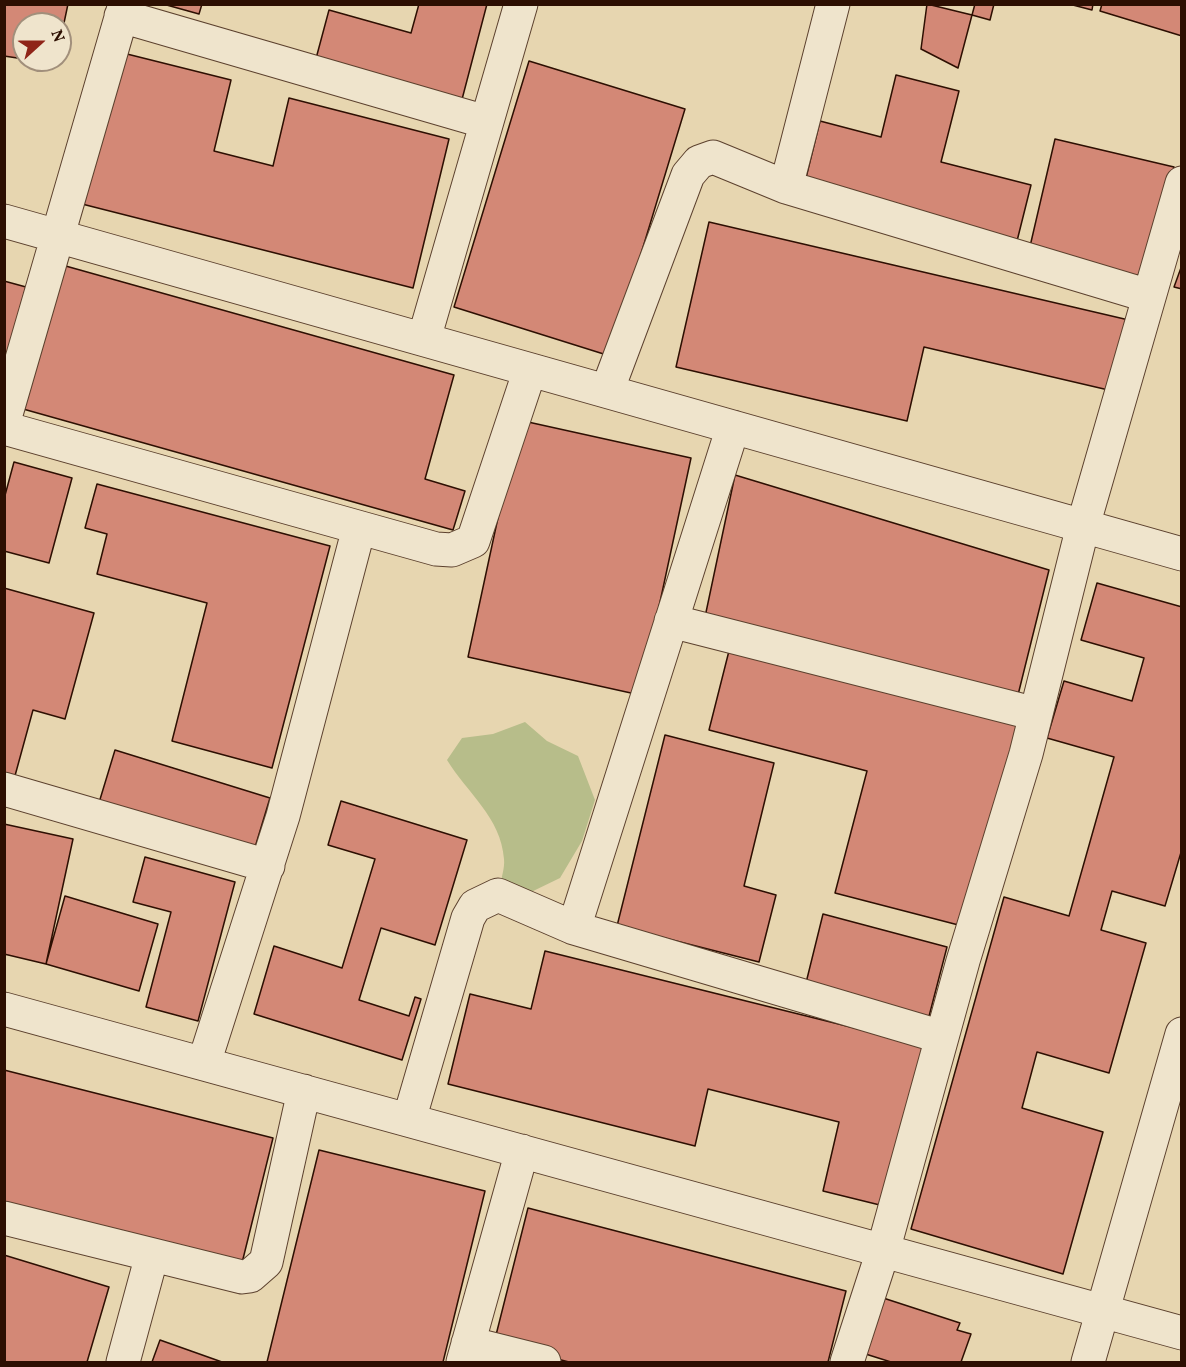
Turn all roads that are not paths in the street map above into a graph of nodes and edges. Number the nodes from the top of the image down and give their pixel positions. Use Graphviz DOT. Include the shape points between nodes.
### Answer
graph roads {
  1 [pos="521,4"];
  2 [pos="834,4"];
  3 [pos="123,10"];
  4 [pos="486,122"];
  5 [pos="1182,183"];
  6 [pos="786,187"];
  7 [pos="4,221"];
  8 [pos="58,236"];
  9 [pos="1149,296"];
  10 [pos="424,339"];
  11 [pos="530,370"];
  12 [pos="607,391"];
  13 [pos="4,421"];
  14 [pos="733,427"];
  15 [pos="4,428"];
  16 [pos="1083,526"];
  17 [pos="359,528"];
  18 [pos="1182,554"];
  19 [pos="671,621"];
  20 [pos="1036,714"];
  21 [pos="4,789"];
  22 [pos="268,866"];
  23 [pos="574,928"];
  24 [pos="4,1009"];
  25 [pos="1182,1034"];
  26 [pos="942,1037"];
  27 [pos="204,1063"];
  28 [pos="304,1091"];
  29 [pos="410,1120"];
  30 [pos="522,1151"];
  31 [pos="4,1218"];
  32 [pos="883,1251"];
  33 [pos="152,1255"];
  34 [pos="1103,1311"];
  35 [pos="1182,1334"];
  36 [pos="465,1353"];
  37 [pos="123,1362"];
  38 [pos="544,1362"];
  39 [pos="847,1362"];
  40 [pos="1088,1362"];
  1 -- 4 [label="street"];
  2 -- 6 [label="street"];
  3 -- 4 [label="street"];
  3 -- 8 [label="street"];
  4 -- 10 [label="street"];
  5 -- 9 [label="street"];
  6 -- 9 [label="street"];
  6 -- 12 [label="street" via="713,157 699,162 688,175"];
  7 -- 8 [label="street"];
  8 -- 10 [label="street"];
  8 -- 13 [label="street"];
  9 -- 16 [label="street"];
  10 -- 11 [label="street"];
  11 -- 12 [label="street"];
  11 -- 17 [label="street" via="473,541 452,550 436,549"];
  12 -- 14 [label="street"];
  14 -- 16 [label="street"];
  14 -- 19 [label="street"];
  15 -- 17 [label="street"];
  16 -- 18 [label="street"];
  16 -- 20 [label="street"];
  17 -- 22 [label="street"];
  19 -- 20 [label="street"];
  19 -- 23 [label="street"];
  20 -- 26 [label="street"];
  21 -- 22 [label="street"];
  22 -- 27 [label="street"];
  23 -- 26 [label="street"];
  23 -- 29 [label="street" via="498,895 475,906 468,918"];
  24 -- 27 [label="street"];
  25 -- 34 [label="street"];
  26 -- 32 [label="street"];
  27 -- 28 [label="street"];
  28 -- 29 [label="street"];
  28 -- 33 [label="street" via="266,1262 259,1270 242,1277"];
  29 -- 30 [label="street"];
  30 -- 32 [label="street"];
  30 -- 36 [label="street"];
  31 -- 33 [label="street"];
  32 -- 34 [label="street"];
  32 -- 39 [label="street"];
  33 -- 37 [label="street"];
  34 -- 35 [label="street"];
  34 -- 40 [label="street"];
  36 -- 38 [label="street"];
}
